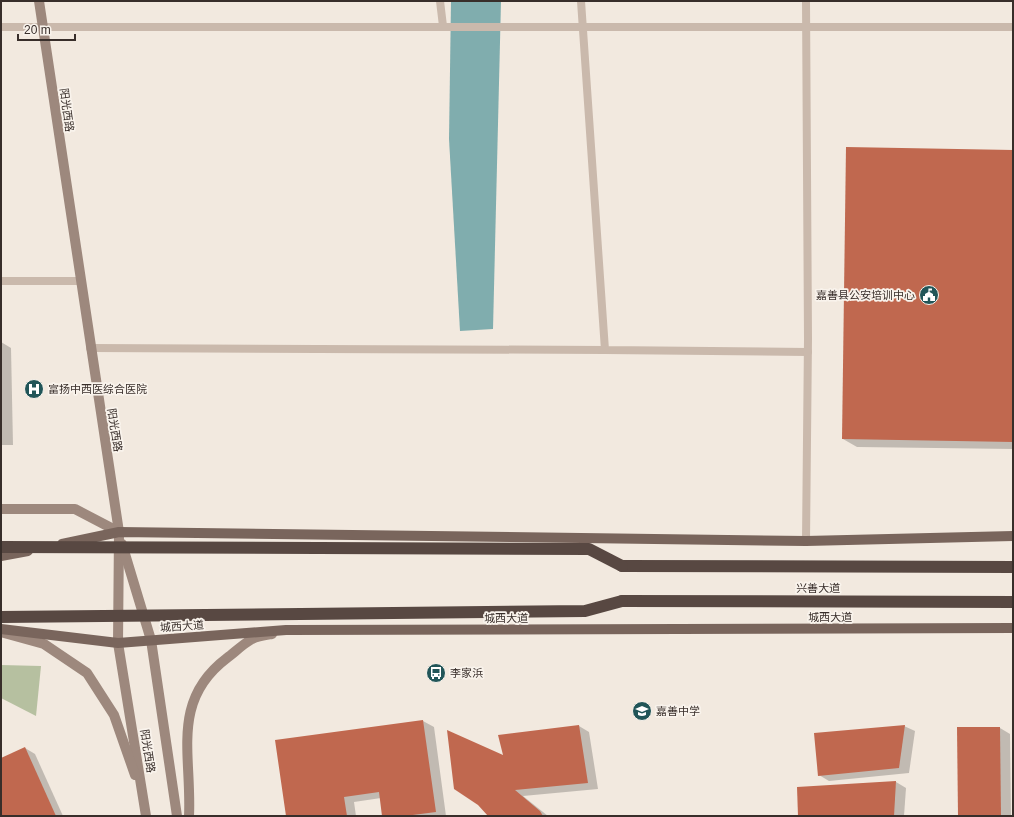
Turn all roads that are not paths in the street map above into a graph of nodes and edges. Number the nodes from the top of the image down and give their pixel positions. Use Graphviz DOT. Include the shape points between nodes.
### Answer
graph roads {
  1 [pos="39,1"];
  2 [pos="440,1"];
  3 [pos="581,1"];
  4 [pos="806,1"];
  5 [pos="445,26"];
  6 [pos="582,26"];
  7 [pos="807,26"];
  8 [pos="1,27"];
  9 [pos="43,27"];
  10 [pos="1013,27"];
  11 [pos="1,281"];
  12 [pos="80,281"];
  13 [pos="90,348"];
  14 [pos="605,350"];
  15 [pos="808,352"];
  16 [pos="1,509"];
  17 [pos="119,532"];
  18 [pos="1013,536"];
  19 [pos="806,542"];
  20 [pos="1,547"];
  21 [pos="1,556"];
  22 [pos="1013,567"];
  23 [pos="1013,602"];
  24 [pos="1,617"];
  25 [pos="1013,628"];
  26 [pos="1,629"];
  27 [pos="286,630"];
  28 [pos="1,632"];
  29 [pos="151,640"];
  30 [pos="118,642"];
  31 [pos="143,799"];
  32 [pos="146,816"];
  33 [pos="177,816"];
  34 [pos="189,816"];
  1 -- 9 [label="main road, 阳光西路"];
  2 -- 5 [label="lane"];
  3 -- 6 [label="lane"];
  4 -- 7 [label="lane"];
  5 -- 6 [label="lane"];
  5 -- 9 [label="lane"];
  6 -- 7 [label="lane"];
  6 -- 14 [label="lane"];
  7 -- 10 [label="lane"];
  7 -- 15 [label="lane"];
  8 -- 9 [label="lane"];
  9 -- 12 [label="main road, 阳光西路"];
  11 -- 12 [label="lane"];
  12 -- 13 [label="main road, 阳光西路"];
  13 -- 14 [label="lane"];
  13 -- 17 [label="main road, 阳光西路"];
  14 -- 15 [label="lane"];
  15 -- 19 [label="lane"];
  16 -- 17 [label="main road" via="75,509"];
  17 -- 19 [label="main road"];
  17 -- 21 [label="main road"];
  17 -- 29 [label="main road"];
  17 -- 30 [label="main road, 阳光西路"];
  18 -- 19 [label="main road"];
  20 -- 22 [label="highway, 兴善大道, bridge" via="589,549 622,566"];
  23 -- 24 [label="highway, 兴善大道, bridge" via="622,601 585,611"];
  25 -- 27 [label="main road, 城西大道"];
  26 -- 30 [label="main road, 城西大道"];
  27 -- 29 [label="main road, 城西大道"];
  27 -- 34 [label="main road" via="252,639 218,665 203,683 189,710 186,738"];
  28 -- 31 [label="main road" via="44,644 86,673 114,715"];
  29 -- 30 [label="main road, 城西大道"];
  29 -- 33 [label="main road"];
  30 -- 31 [label="main road, 阳光西路"];
  31 -- 32 [label="main road, 阳光西路"];
}
